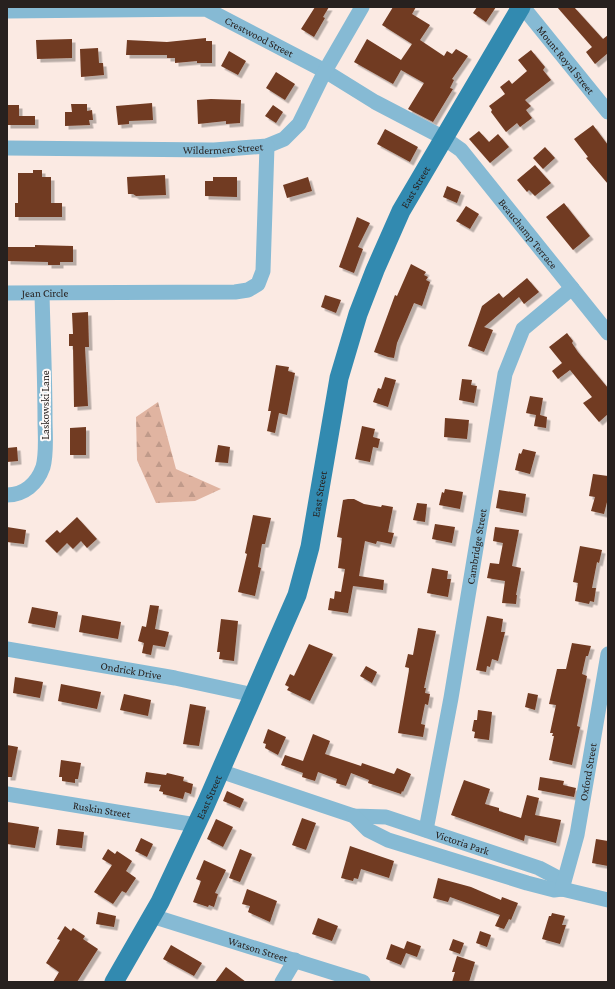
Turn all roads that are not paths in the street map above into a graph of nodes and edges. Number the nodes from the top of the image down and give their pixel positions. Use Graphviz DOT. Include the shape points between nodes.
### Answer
graph roads {
  1 [pos="362,7"];
  2 [pos="522,7"];
  3 [pos="206,8"];
  4 [pos="7,11"];
  5 [pos="325,71"];
  6 [pos="608,112"];
  7 [pos="444,138"];
  8 [pos="267,146"];
  9 [pos="7,148"];
  10 [pos="572,288"];
  11 [pos="7,293"];
  12 [pos="42,294"];
  13 [pos="608,333"];
  14 [pos="7,496"];
  15 [pos="7,648"];
  16 [pos="608,654"];
  17 [pos="254,695"];
  18 [pos="603,714"];
  19 [pos="220,771"];
  20 [pos="7,794"];
  21 [pos="354,816"];
  22 [pos="196,825"];
  23 [pos="426,830"];
  24 [pos="562,889"];
  25 [pos="608,900"];
  26 [pos="152,916"];
  27 [pos="295,960"];
  28 [pos="114,982"];
  29 [pos="282,982"];
  30 [pos="363,982"];
  1 -- 5 [label="street, Wildermere Street"];
  2 -- 6 [label="street, Mount Royal Street"];
  2 -- 7 [label="main road, East Street"];
  3 -- 4 [label="street, Crestwood Street"];
  3 -- 5 [label="street, Crestwood Street"];
  5 -- 7 [label="street, Crestwood Street" via="375,102"];
  5 -- 8 [label="street, Wildermere Street" via="298,124 284,139"];
  7 -- 10 [label="street, Beauchamp Terrace" via="461,150"];
  7 -- 17 [label="main road, East Street" via="402,211 358,314 339,378 310,547 297,595"];
  8 -- 9 [label="street, Wildermere Street" via="214,150"];
  8 -- 12 [label="street, Jean Circle" via="263,271 258,284 248,290 235,292"];
  10 -- 13 [label="street, Beauchamp Terrace"];
  10 -- 23 [label="street, Cambridge Street" via="523,329 505,374"];
  11 -- 12 [label="street, Jean Circle"];
  12 -- 14 [label="street, Laskowski Lane" via="45,375 43,467 35,482 23,493"];
  15 -- 17 [label="street, Ondrick Drive"];
  16 -- 18 [label="street, Oxford Street"];
  17 -- 19 [label="main road, East Street"];
  18 -- 24 [label="street, Oxford Street" via="577,834"];
  19 -- 21 [label="street, Victoria Park"];
  19 -- 22 [label="main road, East Street"];
  20 -- 22 [label="street, Ruskin Street"];
  21 -- 23 [label="street, Victoria Park" via="386,817"];
  21 -- 24 [label="street, Victoria Park" via="368,830 388,840 527,883 554,890"];
  22 -- 26 [label="main road, East Street"];
  23 -- 24 [label="street, Victoria Park" via="539,868 556,877"];
  24 -- 25 [label="street, Victoria Park"];
  26 -- 27 [label="street, Watson Street"];
  26 -- 28 [label="main road, East Street"];
  27 -- 29 [label="street"];
  27 -- 30 [label="street, Watson Street"];
}
